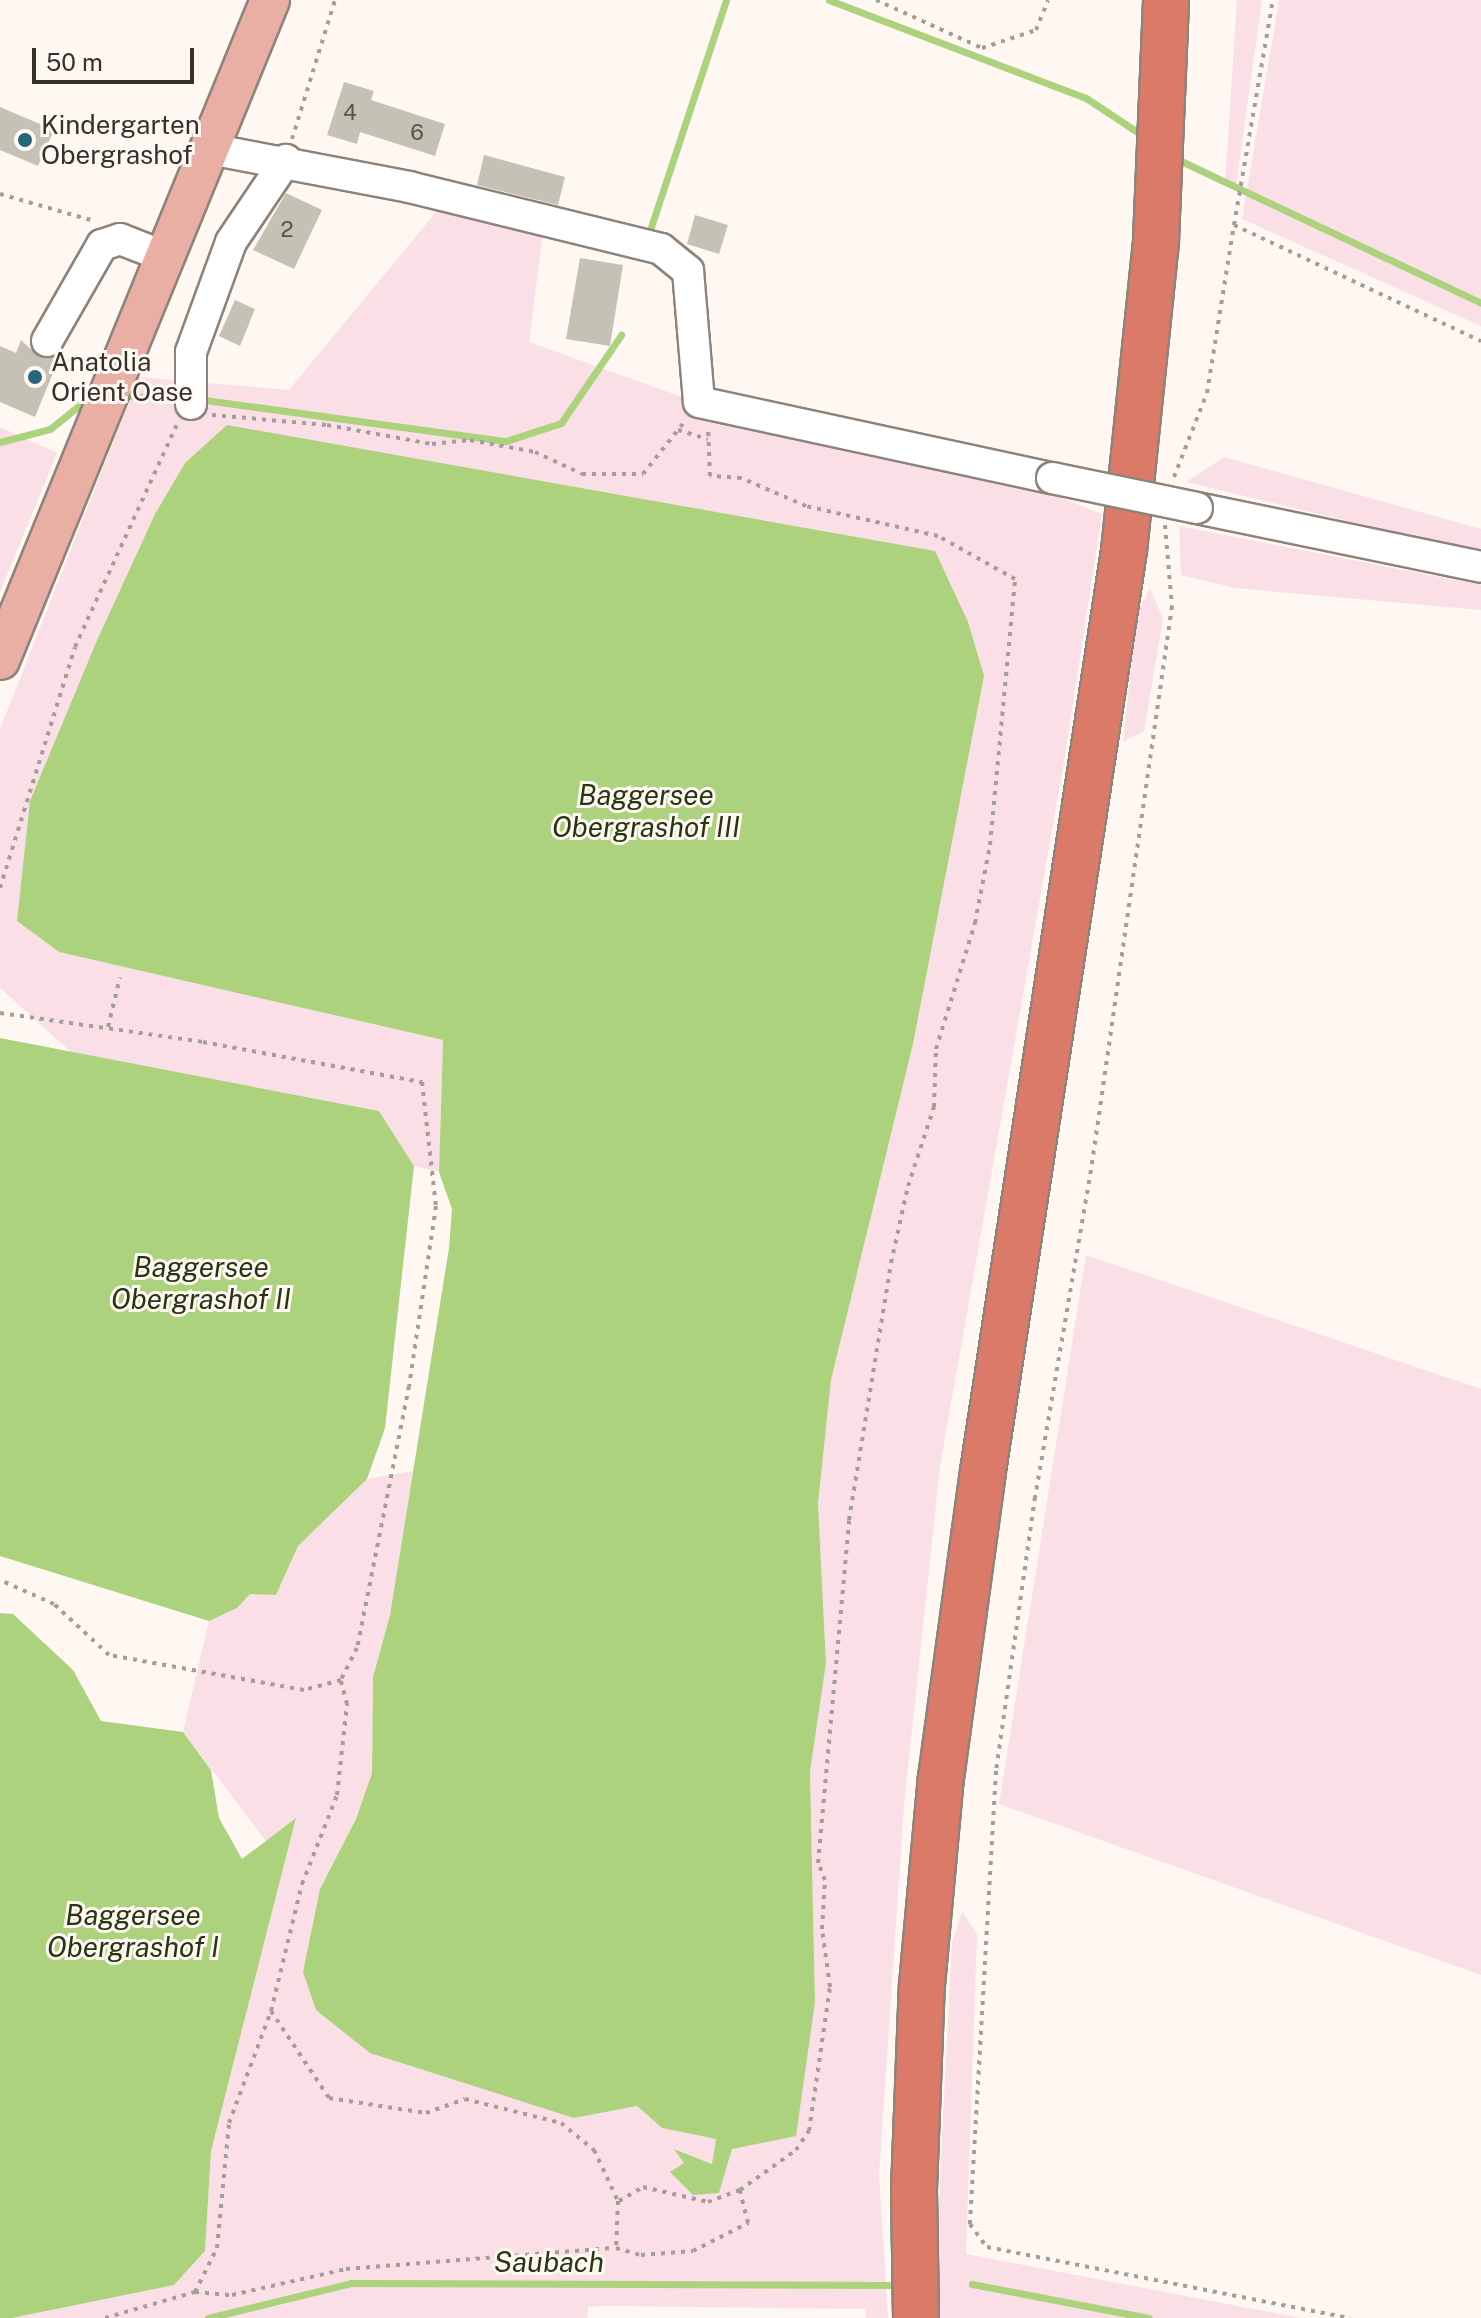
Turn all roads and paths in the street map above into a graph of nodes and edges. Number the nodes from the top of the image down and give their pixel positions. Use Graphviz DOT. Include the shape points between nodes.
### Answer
graph roads {
  1 [pos="270,0"];
  2 [pos="335,0"];
  3 [pos="876,0"];
  4 [pos="1048,0"];
  5 [pos="1166,0"];
  6 [pos="1273,0"];
  7 [pos="210,149"];
  8 [pos="286,160"];
  9 [pos="0,194"];
  10 [pos="1234,225"];
  11 [pos="120,239"];
  12 [pos="166,257"];
  13 [pos="47,341"];
  14 [pos="1481,341"];
  15 [pos="704,405"];
  16 [pos="188,418"];
  17 [pos="678,430"];
  18 [pos="708,439"];
  19 [pos="1171,490"];
  20 [pos="1165,520"];
  21 [pos="1481,567"];
  22 [pos="0,660"];
  23 [pos="0,888"];
  24 [pos="120,977"];
  25 [pos="0,1013"];
  26 [pos="108,1027"];
  27 [pos="0,1580"];
  28 [pos="341,1680"];
  29 [pos="271,2011"];
  30 [pos="740,2190"];
  31 [pos="618,2201"];
  32 [pos="616,2248"];
  33 [pos="195,2292"];
  34 [pos="105,2318"];
  35 [pos="916,2318"];
  36 [pos="1350,2318"];
  1 -- 7 [label="main road"];
  2 -- 8 [label="path"];
  3 -- 4 [label="path" via="982,48 1036,30"];
  5 -- 35 [label="highway" via="1156,240 1126,535 941,1778 922,1985 914,2189"];
  6 -- 10 [label="path"];
  7 -- 8 [label="street"];
  7 -- 12 [label="main road"];
  8 -- 15 [label="street" via="661,249 688,271"];
  8 -- 16 [label="street" via="231,242 191,352"];
  9 -- 11 [label="path" via="93,221"];
  10 -- 14 [label="path"];
  10 -- 19 [label="path" via="1207,393 1177,459"];
  11 -- 12 [label="street"];
  11 -- 13 [label="street" via="102,245"];
  12 -- 22 [label="main road"];
  15 -- 17 [label="path"];
  15 -- 18 [label="path"];
  15 -- 21 [label="street, bridge"];
  16 -- 17 [label="path" via="244,415 432,444 470,440 535,452 582,474 643,474"];
  16 -- 23 [label="path" via="75,647"];
  17 -- 18 [label="path"];
  18 -- 30 [label="path" via="710,476 741,478 806,506 938,536 1015,579 990,845 975,923 936,1049 934,1107 908,1186 891,1263 849,1520 818,1863 825,1880 822,1929 830,1987 823,2059 809,2131 796,2150"];
  20 -- 36 [label="path" via="1172,606 1168,637 996,1771 970,2224 987,2247"];
  24 -- 26 [label="path"];
  25 -- 26 [label="path"];
  26 -- 28 [label="path" via="422,1082 436,1206 409,1386 357,1648"];
  27 -- 28 [label="path" via="54,1604 109,1655 304,1690"];
  28 -- 29 [label="path" via="347,1704 337,1795 302,1884"];
  29 -- 31 [label="path" via="329,2098 426,2113 465,2099 561,2123 594,2150"];
  29 -- 33 [label="path" via="229,2123 217,2248"];
  30 -- 31 [label="path" via="708,2202 643,2187"];
  30 -- 32 [label="path" via="748,2223 693,2251 641,2255"];
  31 -- 32 [label="path"];
  32 -- 33 [label="path" via="346,2269 232,2295"];
  33 -- 34 [label="path"];
}
